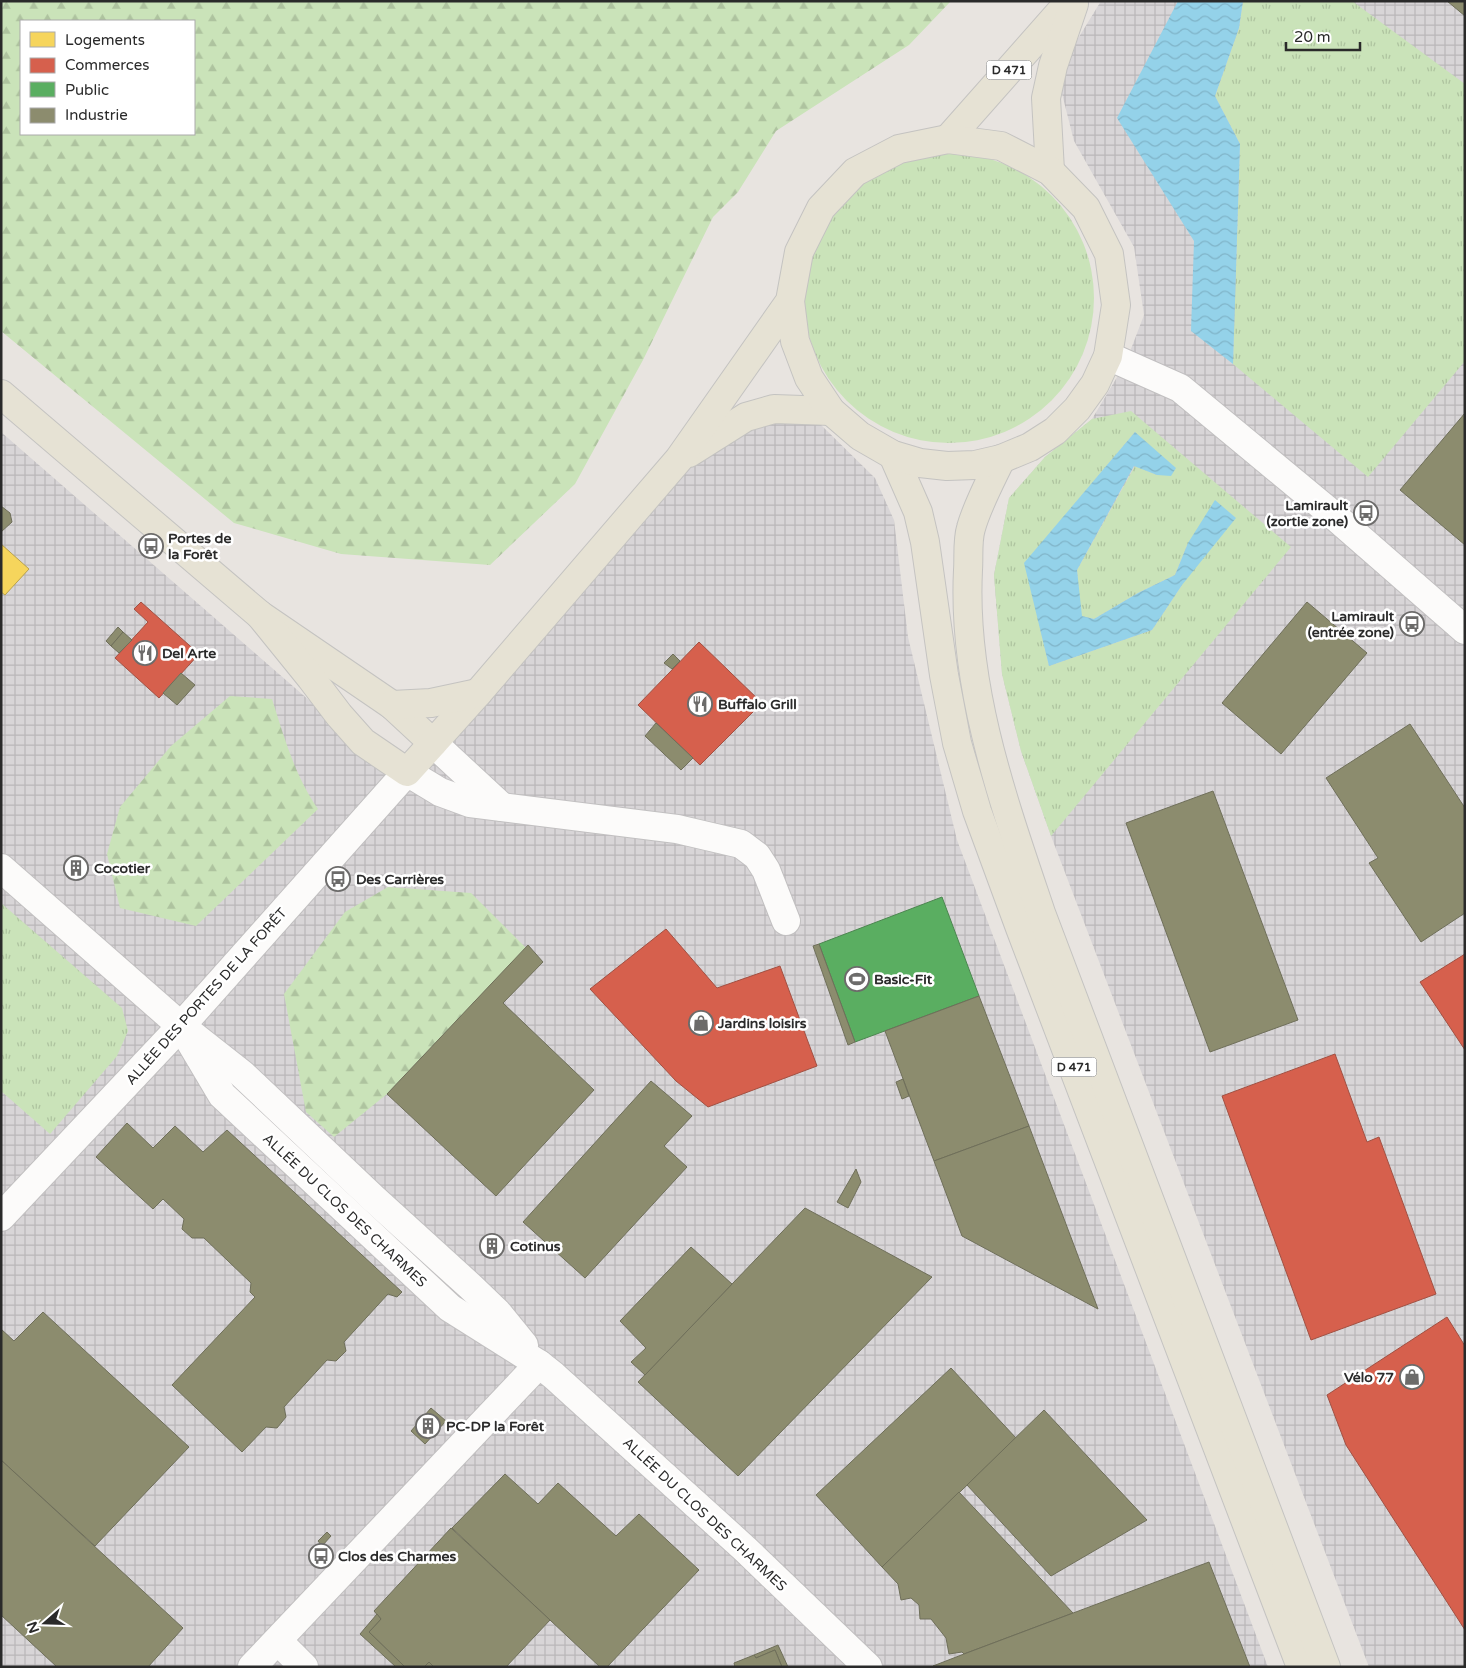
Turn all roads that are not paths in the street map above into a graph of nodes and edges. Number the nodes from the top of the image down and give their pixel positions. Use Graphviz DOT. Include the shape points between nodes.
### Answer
graph roads {
  1 [pos="1070,1"];
  2 [pos="1075,1"];
  3 [pos="948,140"];
  4 [pos="1050,171"];
  5 [pos="790,301"];
  6 [pos="1108,356"];
  7 [pos="1,394"];
  8 [pos="831,410"];
  9 [pos="893,454"];
  10 [pos="679,459"];
  11 [pos="1002,459"];
  12 [pos="260,615"];
  13 [pos="1465,630"];
  14 [pos="478,693"];
  15 [pos="392,705"];
  16 [pos="433,743"];
  17 [pos="407,772"];
  18 [pos="502,807"];
  19 [pos="1,868"];
  20 [pos="786,921"];
  21 [pos="181,1026"];
  22 [pos="1,1217"];
  23 [pos="539,1364"];
  24 [pos="278,1641"];
  25 [pos="252,1667"];
  26 [pos="304,1667"];
  27 [pos="868,1667"];
  28 [pos="1301,1667"];
  29 [pos="1326,1667"];
  1 -- 3 [label="main road, D 471"];
  2 -- 4 [label="main road, D 471" via="1046,98"];
  3 -- 4 [label="main road" via="1001,146"];
  3 -- 5 [label="main road" via="899,149 855,172 821,208 798,252"];
  4 -- 6 [label="main road" via="1086,208 1109,254 1116,305"];
  5 -- 8 [label="main road" via="795,340 809,378"];
  5 -- 10 [label="main road"];
  6 -- 11 [label="main road" via="1095,384 1055,431"];
  6 -- 13 [label="street" via="1180,388"];
  7 -- 12 [label="main road"];
  8 -- 9 [label="main road" via="860,436"];
  8 -- 10 [label="main road" via="774,409 746,417"];
  9 -- 11 [label="main road" via="947,466 975,465"];
  9 -- 28 [label="main road, D 471" via="918,512 957,743 978,811"];
  10 -- 14 [label="main road"];
  11 -- 29 [label="main road, D 471" via="970,530 967,595 973,666 1004,802 1040,913"];
  12 -- 15 [label="main road"];
  12 -- 17 [label="main road" via="363,742"];
  14 -- 15 [label="main road" via="431,703"];
  14 -- 16 [label="main road"];
  15 -- 16 [label="main road"];
  16 -- 17 [label="main road"];
  16 -- 18 [label="street"];
  17 -- 18 [label="street" via="440,792 470,803"];
  17 -- 21 [label="street, ALLÉE DES PORTES DE LA FORÊT"];
  18 -- 20 [label="street" via="677,829 741,844 757,856 766,870"];
  19 -- 21 [label="street, ALLÉE DU CLOS DES CHARMES"];
  21 -- 22 [label="street, ALLÉE DES PORTES DE LA FORÊT"];
  21 -- 23 [label="street, ALLÉE DU CLOS DES CHARMES" via="242,1074 470,1286 497,1312"];
  23 -- 24 [label="street"];
  23 -- 27 [label="street, ALLÉE DU CLOS DES CHARMES" via="746,1549"];
  24 -- 25 [label="street"];
  24 -- 26 [label="street"];
}
